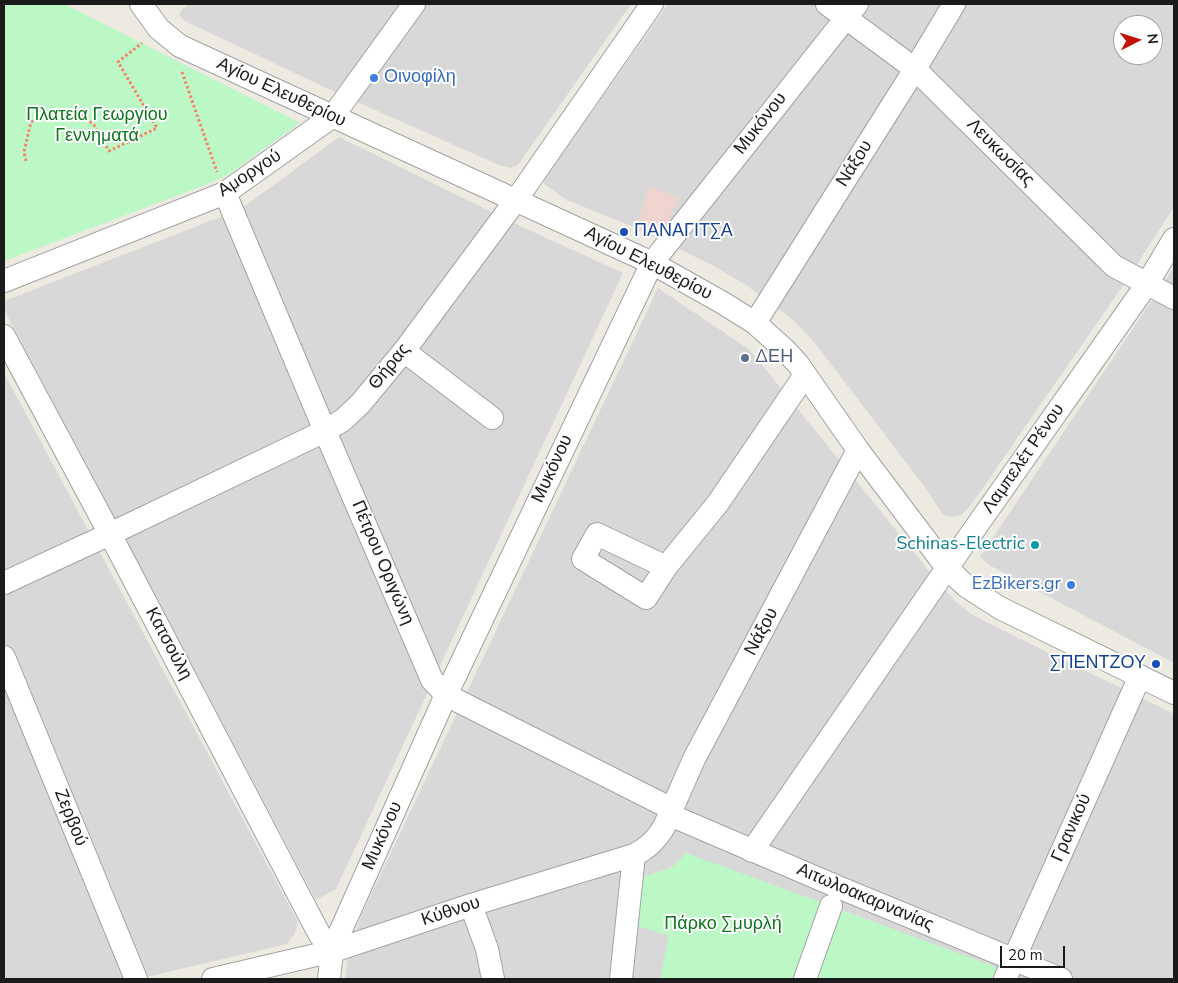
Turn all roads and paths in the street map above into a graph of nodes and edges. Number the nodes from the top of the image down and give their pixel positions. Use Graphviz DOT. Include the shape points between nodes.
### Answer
graph roads {
  1 [pos="124,4"];
  2 [pos="414,4"];
  3 [pos="652,4"];
  4 [pos="827,4"];
  5 [pos="954,4"];
  6 [pos="851,11"];
  7 [pos="153,13"];
  8 [pos="180,46"];
  9 [pos="915,69"];
  10 [pos="333,116"];
  11 [pos="26,161"];
  12 [pos="225,193"];
  13 [pos="516,200"];
  14 [pos="1174,239"];
  15 [pos="652,263"];
  16 [pos="4,281"];
  17 [pos="1147,284"];
  18 [pos="1174,298"];
  19 [pos="755,323"];
  20 [pos="4,336"];
  21 [pos="404,351"];
  22 [pos="805,375"];
  23 [pos="492,418"];
  24 [pos="325,431"];
  25 [pos="858,450"];
  26 [pos="110,534"];
  27 [pos="666,567"];
  28 [pos="947,568"];
  29 [pos="4,583"];
  30 [pos="4,657"];
  31 [pos="1140,676"];
  32 [pos="1174,693"];
  33 [pos="446,695"];
  34 [pos="671,812"];
  35 [pos="752,851"];
  36 [pos="634,855"];
  37 [pos="471,906"];
  38 [pos="830,906"];
  39 [pos="333,950"];
  40 [pos="1009,970"];
  41 [pos="136,979"];
  42 [pos="213,979"];
  43 [pos="329,979"];
  44 [pos="493,979"];
  45 [pos="621,979"];
  46 [pos="805,979"];
  47 [pos="1061,979"];
  1 -- 7 [label="street, Αγίου Ελευθερίου"];
  2 -- 10 [label="street, Αμοργού"];
  3 -- 13 [label="street, Θήρας"];
  4 -- 6 [label="street, Λευκωσίας"];
  5 -- 9 [label="street, Νάξου"];
  6 -- 9 [label="street, Λευκωσίας"];
  6 -- 15 [label="street, Μυκόνου"];
  7 -- 8 [label="street, Αγίου Ελευθερίου"];
  7 -- 11 [label="path" via="118,62 157,128 109,151 94,125 76,111 48,112 30,122 24,152"];
  8 -- 10 [label="street, Αγίου Ελευθερίου"];
  8 -- 12 [label="path" via="179,63"];
  9 -- 17 [label="street, Λευκωσίας" via="1114,266"];
  9 -- 19 [label="street, Νάξου"];
  10 -- 12 [label="street, Αμοργού"];
  10 -- 13 [label="street, Αγίου Ελευθερίου"];
  12 -- 16 [label="street, Αμοργού"];
  12 -- 24 [label="street, Πέτρου Οριγώνη"];
  13 -- 15 [label="street, Αγίου Ελευθερίου"];
  13 -- 21 [label="street, Θήρας"];
  14 -- 17 [label="street, Λαμπελέτ Ρένου"];
  15 -- 19 [label="street, Αγίου Ελευθερίου"];
  15 -- 33 [label="street, Μυκόνου"];
  17 -- 18 [label="street, Λευκωσίας"];
  17 -- 28 [label="street, Λαμπελέτ Ρένου"];
  19 -- 22 [label="street, Αγίου Ελευθερίου" via="785,350"];
  20 -- 26 [label="street, Κατσούλη"];
  21 -- 23 [label="street"];
  21 -- 24 [label="street, Θήρας" via="360,404"];
  22 -- 25 [label="street, Αγίου Ελευθερίου"];
  22 -- 27 [label="street" via="718,503"];
  24 -- 26 [label="street, Θήρας"];
  24 -- 33 [label="street, Πέτρου Οριγώνη" via="432,680"];
  25 -- 28 [label="street, Αγίου Ελευθερίου"];
  25 -- 34 [label="street, Νάξου" via="694,760"];
  26 -- 29 [label="street, Θήρας"];
  26 -- 39 [label="street, Κατσούλη" via="315,926"];
  28 -- 31 [label="street, Αγίου Ελευθερίου" via="966,586 1000,608"];
  28 -- 35 [label="street, Λαμπελέτ Ρένου"];
  30 -- 41 [label="street, Ζερβού"];
  31 -- 32 [label="street, Αγίου Ελευθερίου"];
  31 -- 40 [label="street, Γρανικού"];
  33 -- 34 [label="street, Πέτρου Οριγώνη"];
  33 -- 39 [label="street, Μυκόνου"];
  34 -- 35 [label="street, Αιτωλοακαρνανίας"];
  34 -- 36 [label="street, Κύθνου" via="656,840"];
  35 -- 40 [label="street, Αιτωλοακαρνανίας"];
  36 -- 37 [label="street, Κύθνου"];
  36 -- 45 [label="street"];
  37 -- 39 [label="street, Κύθνου"];
  37 -- 44 [label="street" via="487,949"];
  38 -- 46 [label="street"];
  39 -- 42 [label="street, Κύθνου"];
  39 -- 43 [label="street, Μυκόνου"];
  40 -- 47 [label="street, Αιτωλοακαρνανίας"];
}
